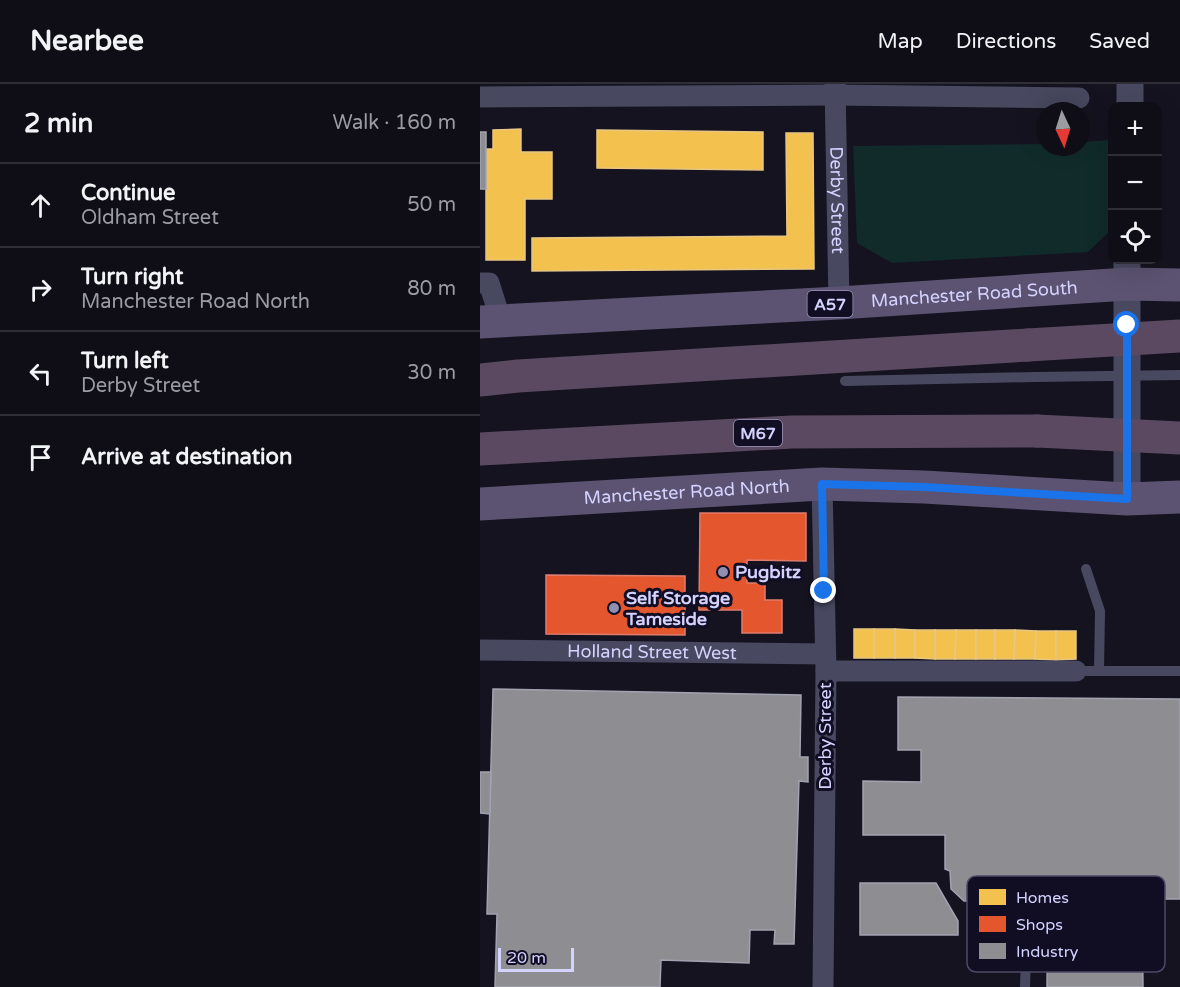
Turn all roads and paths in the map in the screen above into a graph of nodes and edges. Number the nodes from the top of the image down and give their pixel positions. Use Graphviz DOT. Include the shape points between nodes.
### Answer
graph roads {
  1 [pos="1130,84"];
  2 [pos="835,89"];
  3 [pos="480,97"];
  4 [pos="1079,98"];
  5 [pos="1130,102"];
  6 [pos="1127,272"];
  7 [pos="480,283"];
  8 [pos="1180,285"];
  9 [pos="839,303"];
  10 [pos="491,321"];
  11 [pos="1180,336"];
  12 [pos="1180,375"];
  13 [pos="480,380"];
  14 [pos="844,381"];
  15 [pos="1180,426"];
  16 [pos="1037,431"];
  17 [pos="1180,438"];
  18 [pos="480,449"];
  19 [pos="822,484"];
  20 [pos="1180,497"];
  21 [pos="1127,499"];
  22 [pos="480,504"];
  23 [pos="1086,569"];
  24 [pos="480,650"];
  25 [pos="825,663"];
  26 [pos="1076,671"];
  27 [pos="1099,671"];
  28 [pos="1180,671"];
  29 [pos="1026,972"];
  30 [pos="823,987"];
  31 [pos="1025,987"];
  1 -- 5 [label="street"];
  2 -- 3 [label="street"];
  2 -- 4 [label="street"];
  2 -- 9 [label="street, Derby Street"];
  6 -- 8 [label="main road, Manchester Road South / A57"];
  6 -- 9 [label="main road, Manchester Road South / A57"];
  6 -- 21 [label="street"];
  7 -- 10 [label="street" via="489,283"];
  9 -- 10 [label="main road, Manchester Road South / A57"];
  11 -- 13 [label="highway, bridge"];
  12 -- 14 [label="lane, bridge"];
  15 -- 16 [label="lane, bridge"];
  16 -- 17 [label="highway, M67, bridge"];
  16 -- 18 [label="highway, M67" via="792,432"];
  19 -- 21 [label="main road, Manchester Road North"];
  19 -- 22 [label="main road, Manchester Road North"];
  19 -- 25 [label="street, Derby Street"];
  20 -- 21 [label="main road, Manchester Road North"];
  23 -- 27 [label="lane" via="1100,611"];
  24 -- 25 [label="street, Holland Street West"];
  25 -- 26 [label="street, Holland Street West"];
  25 -- 30 [label="street, Derby Street"];
  26 -- 27 [label="lane"];
  27 -- 28 [label="lane"];
  29 -- 31 [label="lane"];
}
